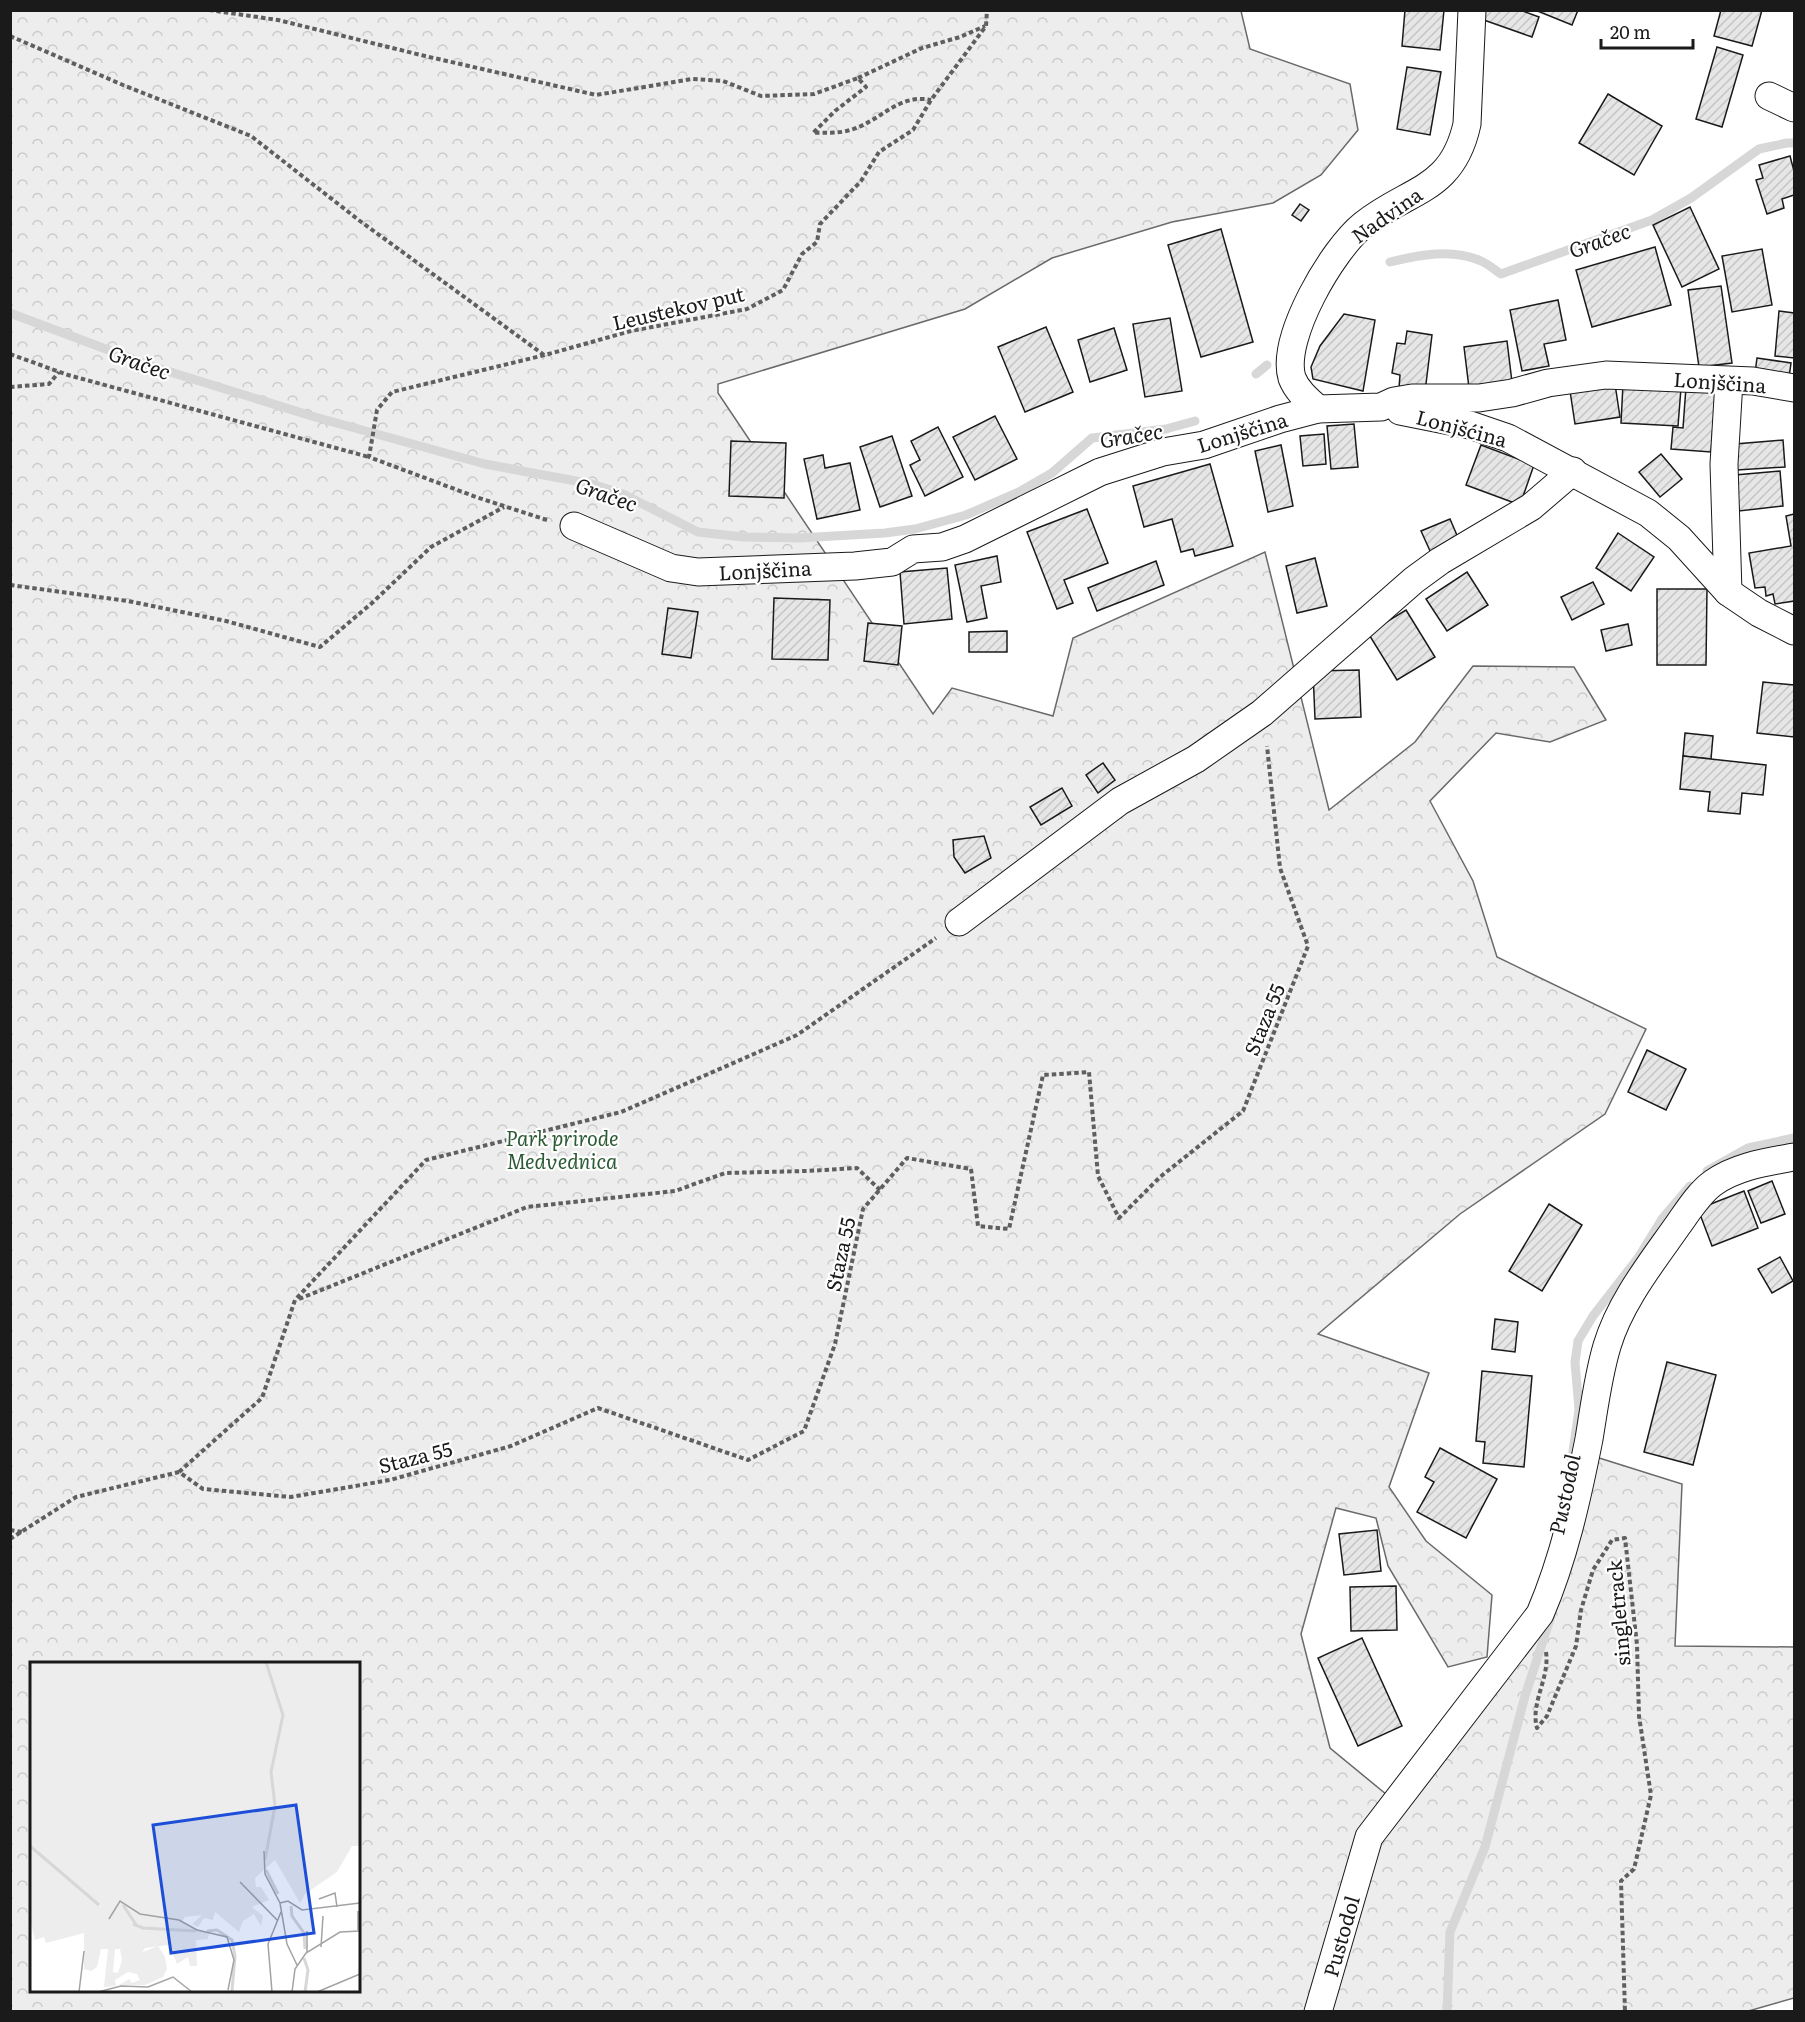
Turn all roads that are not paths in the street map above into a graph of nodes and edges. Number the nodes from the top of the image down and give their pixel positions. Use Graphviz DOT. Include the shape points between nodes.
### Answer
graph roads {
  1 [pos="1472,10"];
  2 [pos="1769,96"];
  3 [pos="1794,108"];
  4 [pos="1729,381"];
  5 [pos="1794,388"];
  6 [pos="1381,407"];
  7 [pos="1318,409"];
  8 [pos="1573,471"];
  9 [pos="574,526"];
  10 [pos="1728,592"];
  11 [pos="1794,631"];
  12 [pos="959,922"];
  13 [pos="1794,1157"];
  14 [pos="1318,2012"];
  1 -- 7 [label="street, Nadvina" via="1467,124 1454,162 1437,179 1363,225 1345,243 1311,297 1297,329 1292,377 1301,393"];
  2 -- 3 [label="street"];
  4 -- 5 [label="street, Lonjščina"];
  4 -- 6 [label="street, Lonjščina" via="1606,375 1479,398 1412,398"];
  4 -- 10 [label="street" via="1724,464"];
  6 -- 7 [label="street, Lonjščina"];
  6 -- 8 [label="street, Lonjšćina" via="1470,425 1508,438"];
  7 -- 9 [label="street, Lonjščina" via="1100,472 965,539 942,547 913,549 892,562 698,572 670,568"];
  8 -- 10 [label="street" via="1648,513 1679,538"];
  8 -- 12 [label="street" via="1531,507 1414,580 1262,713 1196,759 1120,801"];
  10 -- 11 [label="street"];
  13 -- 14 [label="street, Pustodol" via="1732,1172 1711,1184 1690,1208 1622,1311 1607,1345 1571,1524 1551,1589 1540,1614 1369,1837"];
}
